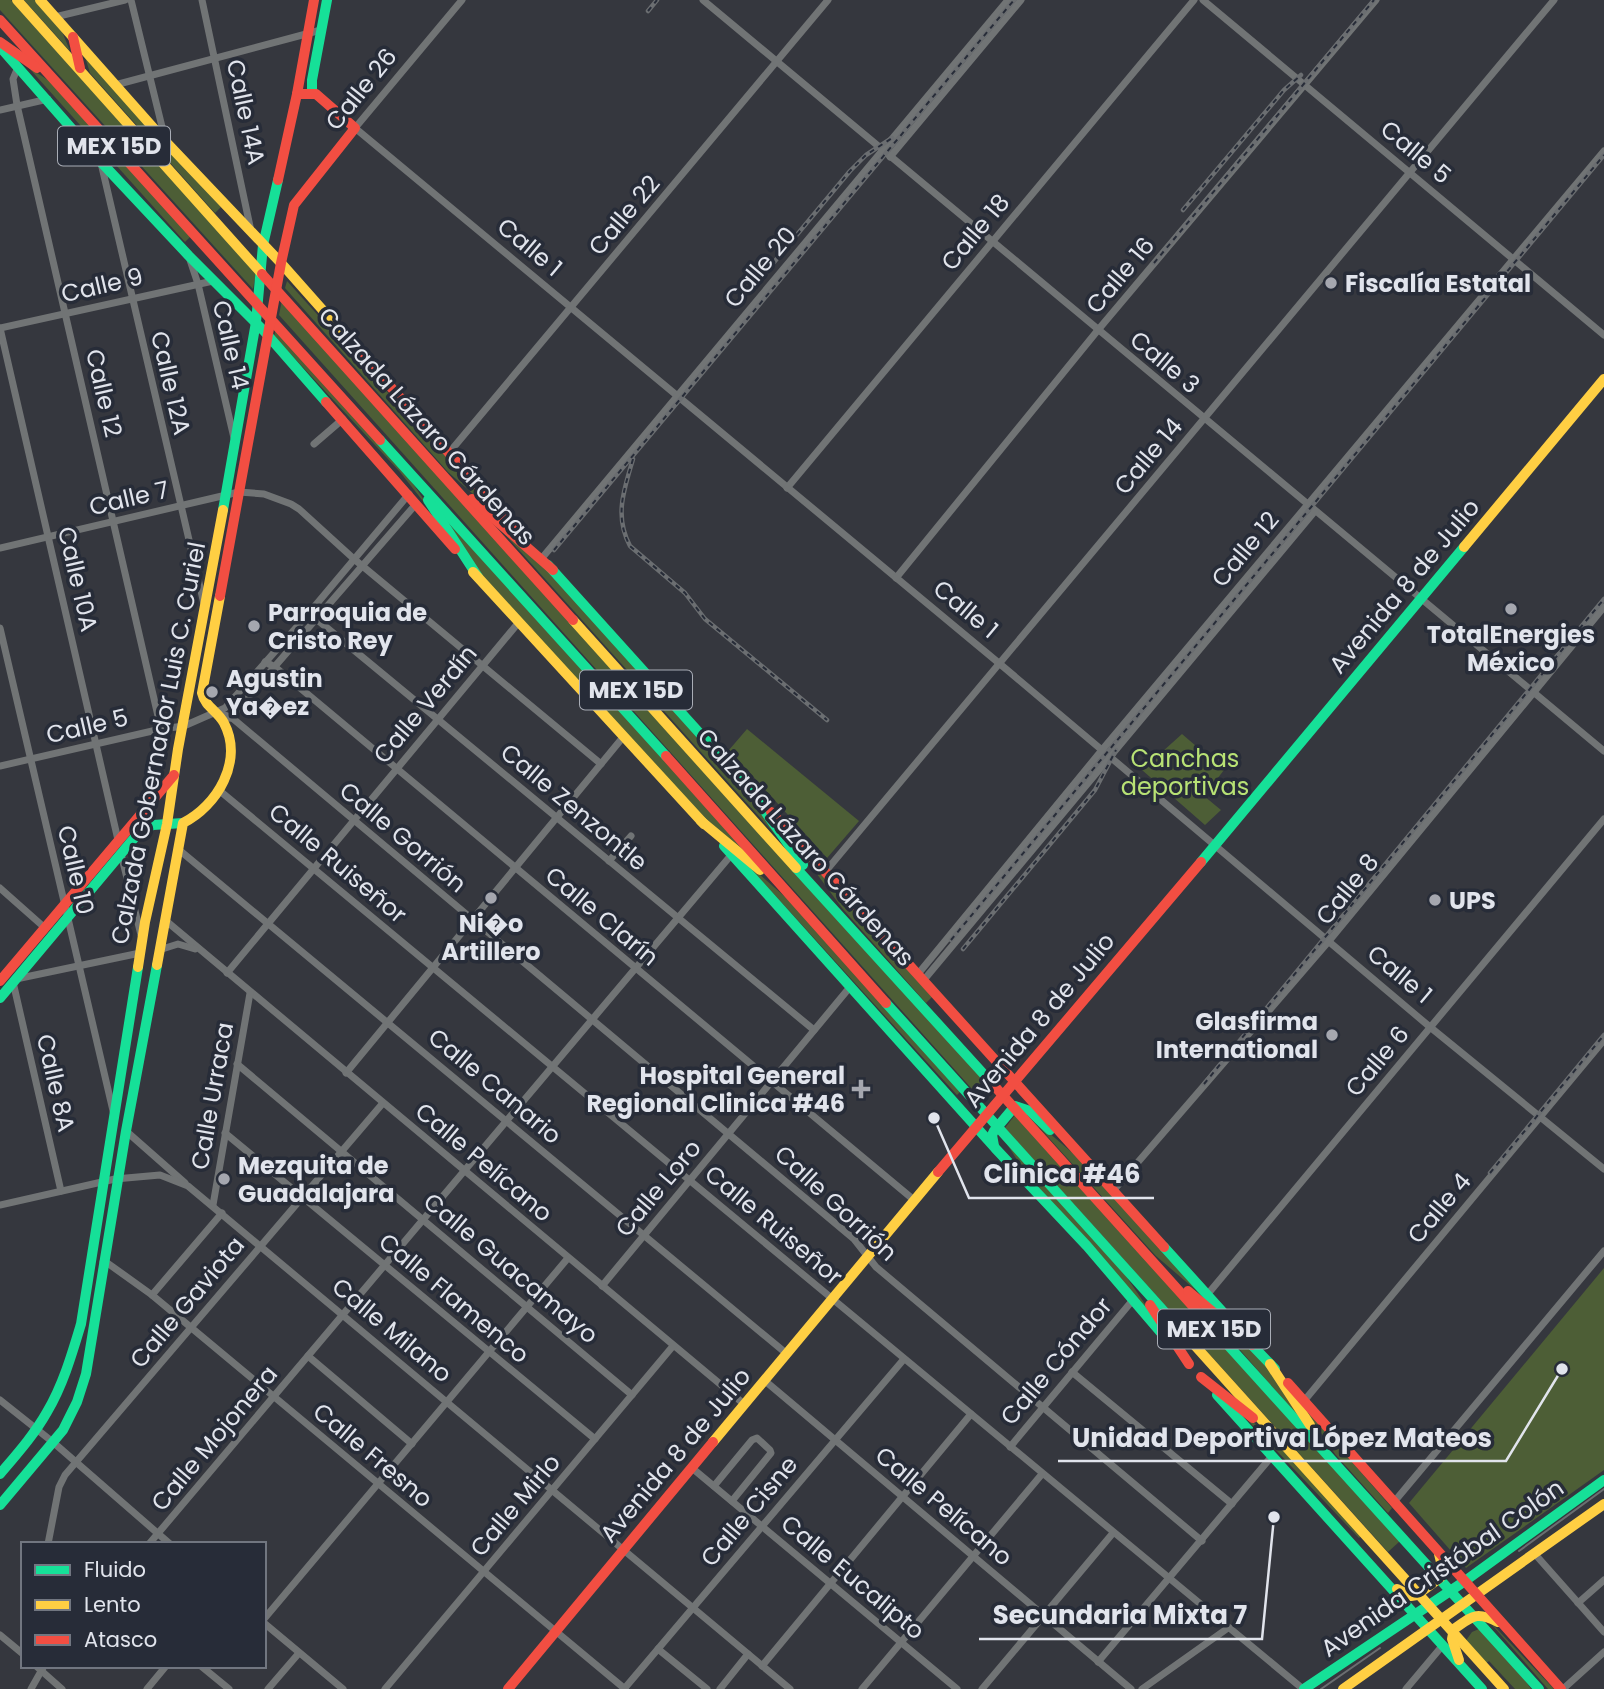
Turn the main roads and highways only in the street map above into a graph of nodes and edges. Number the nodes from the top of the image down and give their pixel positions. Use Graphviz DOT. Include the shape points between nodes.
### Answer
graph roads {
  1 [pos="17,0"];
  2 [pos="40,0"];
  3 [pos="314,0"];
  4 [pos="327,0"];
  5 [pos="0,20"];
  6 [pos="73,37"];
  7 [pos="0,44"];
  8 [pos="81,72"];
  9 [pos="55,81"];
  10 [pos="312,93"];
  11 [pos="297,94"];
  12 [pos="355,128"];
  13 [pos="294,205"];
  14 [pos="263,245"];
  15 [pos="281,263"];
  16 [pos="256,322"];
  17 [pos="268,335"];
  18 [pos="1604,379"];
  19 [pos="397,457"];
  20 [pos="443,476"];
  21 [pos="553,570"];
  22 [pos="478,577"];
  23 [pos="174,775"];
  24 [pos="745,783"];
  25 [pos="701,821"];
  26 [pos="183,823"];
  27 [pos="167,824"];
  28 [pos="790,897"];
  29 [pos="838,913"];
  30 [pos="0,981"];
  31 [pos="0,998"];
  32 [pos="1014,1082"];
  33 [pos="976,1127"];
  34 [pos="995,1148"];
  35 [pos="1090,1165"];
  36 [pos="1117,1259"];
  37 [pos="1153,1261"];
  38 [pos="1252,1345"];
  39 [pos="1189,1364"];
  40 [pos="1270,1364"];
  41 [pos="1201,1377"];
  42 [pos="1281,1439"];
  43 [pos="1331,1458"];
  44 [pos="0,1474"];
  45 [pos="1604,1480"];
  46 [pos="0,1504"];
  47 [pos="1604,1504"];
  48 [pos="1438,1551"];
  49 [pos="1496,1559"];
  50 [pos="1465,1581"];
  51 [pos="1494,1582"];
  52 [pos="1388,1583"];
  53 [pos="1477,1594"];
  54 [pos="1416,1614"];
  55 [pos="1401,1624"];
  56 [pos="1504,1626"];
  57 [pos="1428,1628"];
  58 [pos="1411,1640"];
  59 [pos="1462,1667"];
  60 [pos="508,1689"];
  61 [pos="1303,1689"];
  62 [pos="1343,1689"];
  63 [pos="1482,1689"];
  64 [pos="1504,1689"];
  65 [pos="1539,1689"];
  66 [pos="1562,1689"];
  1 -- 8 [label="main road, Calzada Lázaro Cárdenas / MEX 15D"];
  2 -- 6 [label="main road, Calzada Lázaro Cárdenas"];
  3 -- 11 [label="main road, Calzada Gobernador Luis C. Curiel"];
  4 -- 10 [label="main road"];
  5 -- 9 [label="main road, Calzada Lázaro Cárdenas / MEX 15D"];
  6 -- 8 [label="main road"];
  6 -- 14 [label="main road, Calzada Lázaro Cárdenas"];
  7 -- 9 [label="main road"];
  7 -- 16 [label="main road" via="101,162"];
  8 -- 20 [label="main road, Calzada Lázaro Cárdenas / MEX 15D"];
  9 -- 19 [label="main road, Calzada Lázaro Cárdenas / MEX 15D"];
  10 -- 11 [label="main road"];
  10 -- 12 [label="main road, Calle 1"];
  11 -- 14 [label="main road, Calzada Gobernador Luis C. Curiel"];
  12 -- 13 [label="main road, Calle 26"];
  13 -- 15 [label="main road, Calzada Gobernador Luis C. Curiel"];
  14 -- 15 [label="main road, Calzada Lázaro Cárdenas"];
  14 -- 16 [label="main road, Calzada Gobernador Luis C. Curiel"];
  15 -- 17 [label="main road, Calzada Gobernador Luis C. Curiel"];
  15 -- 21 [label="main road, Calzada Lázaro Cárdenas"];
  16 -- 17 [label="main road"];
  16 -- 23 [label="main road, Calzada Gobernador Luis C. Curiel"];
  17 -- 22 [label="main road"];
  17 -- 26 [label="main road, Calzada Gobernador Luis C. Curiel" via="202,693 204,702 228,720 229,759 220,790 206,810"];
  18 -- 32 [label="main road, Avenida 8 de Julio"];
  19 -- 22 [label="main road"];
  19 -- 28 [label="main road, Calzada Lázaro Cárdenas / MEX 15D"];
  20 -- 21 [label="main road"];
  20 -- 29 [label="main road, Calzada Lázaro Cárdenas / MEX 15D"];
  21 -- 24 [label="main road, Calzada Lázaro Cárdenas"];
  22 -- 25 [label="main road"];
  23 -- 27 [label="main road, Calzada Gobernador Luis C. Curiel"];
  23 -- 30 [label="main road"];
  24 -- 29 [label="main road"];
  24 -- 32 [label="main road, Calzada Lázaro Cárdenas"];
  25 -- 28 [label="main road"];
  25 -- 33 [label="main road"];
  26 -- 27 [label="main road"];
  26 -- 46 [label="main road, Calzada Gobernador Luis C. Curiel" via="86,1374 69,1419 54,1443"];
  27 -- 31 [label="main road" via="144,828"];
  27 -- 44 [label="main road, Calzada Gobernador Luis C. Curiel" via="142,940 75,1349 37,1430"];
  28 -- 36 [label="main road, Calzada Lázaro Cárdenas / MEX 15D"];
  29 -- 37 [label="main road, Calzada Lázaro Cárdenas / MEX 15D"];
  32 -- 33 [label="main road, Avenida 8 de Julio"];
  32 -- 35 [label="main road, Calzada Lázaro Cárdenas"];
  33 -- 34 [label="main road"];
  33 -- 60 [label="main road, Avenida 8 de Julio"];
  34 -- 35 [label="main road" via="993,1131 1015,1106 1024,1106"];
  34 -- 39 [label="main road"];
  35 -- 38 [label="main road, Calzada Lázaro Cárdenas"];
  36 -- 39 [label="main road"];
  36 -- 42 [label="main road, Calzada Lázaro Cárdenas / MEX 15D"];
  37 -- 38 [label="main road"];
  37 -- 43 [label="main road, Calzada Lázaro Cárdenas / MEX 15D"];
  38 -- 40 [label="main road, Calzada Lázaro Cárdenas"];
  39 -- 41 [label="main road"];
  40 -- 43 [label="main road"];
  40 -- 48 [label="main road, Calzada Lázaro Cárdenas"];
  41 -- 42 [label="main road"];
  41 -- 52 [label="main road"];
  42 -- 64 [label="main road, Calzada Lázaro Cárdenas / MEX 15D"];
  43 -- 65 [label="main road, Calzada Lázaro Cárdenas / MEX 15D"];
  45 -- 49 [label="main road, Avenida Cristóbal Colón"];
  47 -- 51 [label="main road, Avenida Cristóbal Colón"];
  48 -- 50 [label="main road, Calzada Lázaro Cárdenas"];
  48 -- 52 [label="main road" via="1443,1574 1417,1595"];
  49 -- 50 [label="main road, Avenida Cristóbal Colón"];
  49 -- 51 [label="main road"];
  50 -- 53 [label="main road, Calzada Lázaro Cárdenas"];
  50 -- 54 [label="main road, Avenida Cristóbal Colón"];
  51 -- 53 [label="main road, Avenida Cristóbal Colón"];
  52 -- 54 [label="main road"];
  53 -- 56 [label="main road, Calzada Lázaro Cárdenas"];
  53 -- 57 [label="main road, Avenida Cristóbal Colón"];
  54 -- 55 [label="main road, Avenida Cristóbal Colón"];
  54 -- 57 [label="main road"];
  55 -- 58 [label="main road" via="1409,1628"];
  55 -- 61 [label="main road, Avenida Cristóbal Colón"];
  56 -- 59 [label="main road" via="1475,1615 1454,1629 1452,1639"];
  56 -- 66 [label="main road, Calzada Lázaro Cárdenas"];
  57 -- 58 [label="main road, Avenida Cristóbal Colón"];
  57 -- 59 [label="main road"];
  58 -- 62 [label="main road, Avenida Cristóbal Colón"];
  59 -- 63 [label="main road"];
}
